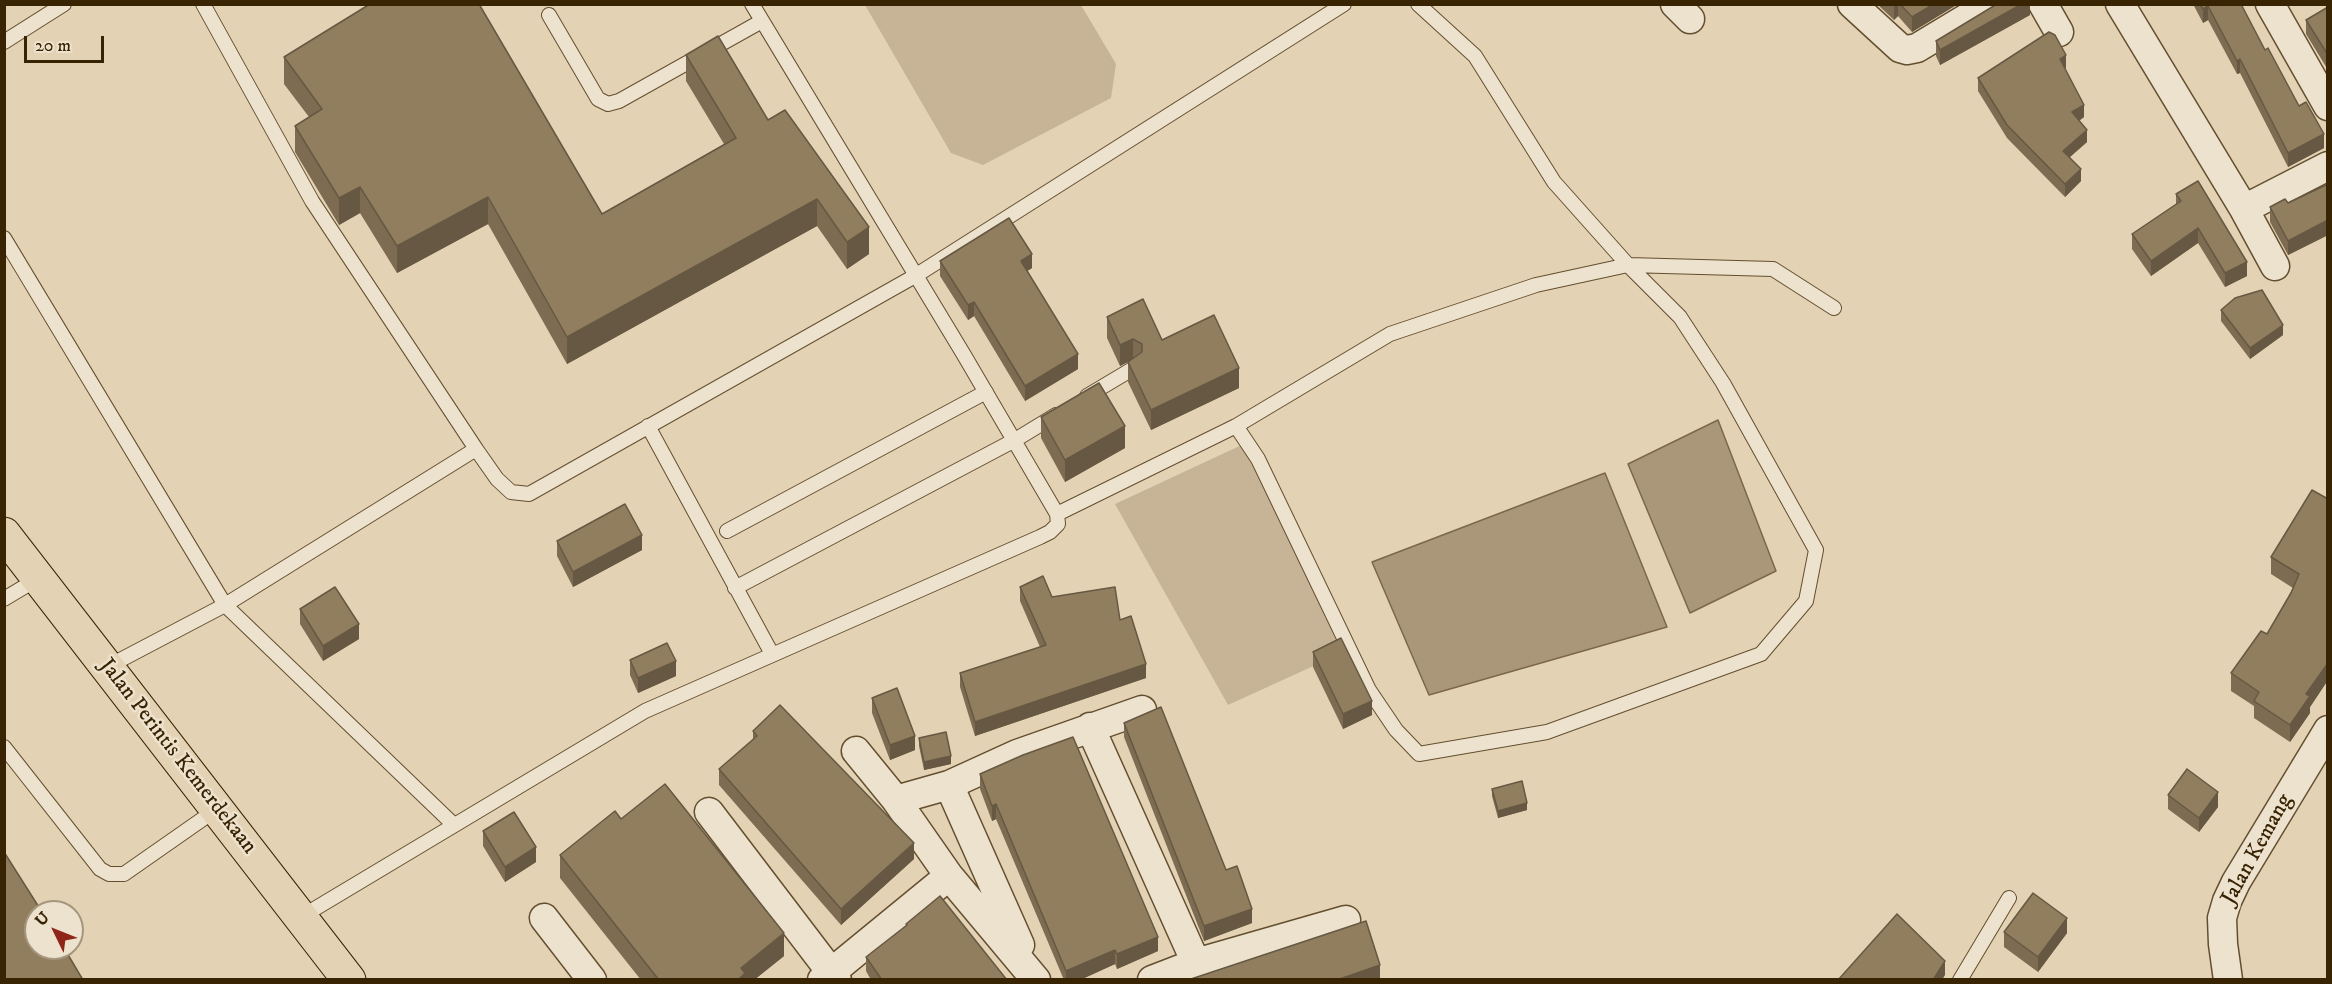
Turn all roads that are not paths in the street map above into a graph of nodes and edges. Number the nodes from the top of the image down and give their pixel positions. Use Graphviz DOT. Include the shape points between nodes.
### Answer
graph roads {
  1 [pos="63,4"];
  2 [pos="202,4"];
  3 [pos="752,4"];
  4 [pos="1344,4"];
  5 [pos="1418,4"];
  6 [pos="1852,4"];
  7 [pos="1990,4"];
  8 [pos="2043,4"];
  9 [pos="2120,4"];
  10 [pos="2270,4"];
  11 [pos="549,15"];
  12 [pos="762,21"];
  13 [pos="2059,32"];
  14 [pos="4,42"];
  15 [pos="2328,106"];
  16 [pos="2328,166"];
  17 [pos="2244,209"];
  18 [pos="4,238"];
  19 [pos="1628,265"];
  20 [pos="2274,266"];
  21 [pos="915,276"];
  22 [pos="1834,308"];
  23 [pos="1134,368"];
  24 [pos="986,392"];
  25 [pos="648,426"];
  26 [pos="1236,426"];
  27 [pos="1015,440"];
  28 [pos="476,449"];
  29 [pos="1057,514"];
  30 [pos="727,531"];
  31 [pos="4,534"];
  32 [pos="39,578"];
  33 [pos="735,588"];
  34 [pos="4,599"];
  35 [pos="225,605"];
  36 [pos="772,654"];
  37 [pos="107,667"];
  38 [pos="1142,710"];
  39 [pos="1090,727"];
  40 [pos="2328,730"];
  41 [pos="4,747"];
  42 [pos="856,751"];
  43 [pos="948,785"];
  44 [pos="896,800"];
  45 [pos="217,809"];
  46 [pos="709,812"];
  47 [pos="454,825"];
  48 [pos="949,876"];
  49 [pos="2009,898"];
  50 [pos="301,917"];
  51 [pos="544,918"];
  52 [pos="1346,920"];
  53 [pos="1196,963"];
  54 [pos="1034,976"];
  55 [pos="830,977"];
  56 [pos="349,980"];
  57 [pos="592,980"];
  58 [pos="1152,980"];
  59 [pos="1960,980"];
  60 [pos="2228,980"];
  1 -- 14 [label="lane"];
  2 -- 28 [label="lane" via="312,201"];
  3 -- 12 [label="lane"];
  4 -- 21 [label="lane"];
  5 -- 19 [label="lane" via="1475,56 1554,182"];
  6 -- 7 [label="street" via="1907,50 1917,48"];
  8 -- 13 [label="street"];
  9 -- 17 [label="street"];
  10 -- 15 [label="street"];
  11 -- 12 [label="lane" via="598,99 608,104"];
  12 -- 21 [label="lane"];
  16 -- 17 [label="street"];
  17 -- 20 [label="street"];
  18 -- 35 [label="lane"];
  19 -- 22 [label="lane" via="1773,269"];
  19 -- 26 [label="lane" via="1536,285 1390,334"];
  19 -- 26 [label="lane" via="1680,317 1724,383 1816,550 1806,601 1761,654 1547,732 1419,754 1396,730 1369,690 1258,459"];
  21 -- 24 [label="lane"];
  21 -- 25 [label="lane"];
  23 -- 27 [label="lane"];
  24 -- 27 [label="lane"];
  24 -- 30 [label="lane"];
  25 -- 28 [label="lane" via="529,494 511,492"];
  25 -- 33 [label="lane"];
  26 -- 29 [label="lane"];
  27 -- 29 [label="lane"];
  27 -- 33 [label="lane"];
  28 -- 35 [label="lane"];
  29 -- 36 [label="lane" via="1058,524 1040,537"];
  31 -- 32 [label="highway, Jalan Perintis Kemerdekaan"];
  32 -- 34 [label="lane"];
  32 -- 37 [label="highway, Jalan Perintis Kemerdekaan"];
  33 -- 36 [label="lane"];
  35 -- 37 [label="lane"];
  35 -- 47 [label="lane"];
  36 -- 47 [label="lane" via="645,711"];
  37 -- 45 [label="highway, Jalan Perintis Kemerdekaan"];
  38 -- 39 [label="street"];
  39 -- 43 [label="street"];
  39 -- 53 [label="street"];
  40 -- 60 [label="street, Jalan Kemang" via="2227,901 2222,918"];
  41 -- 45 [label="lane" via="100,869 110,874 124,874"];
  42 -- 44 [label="street"];
  43 -- 44 [label="street"];
  43 -- 54 [label="street"];
  44 -- 48 [label="street"];
  45 -- 50 [label="highway, Jalan Perintis Kemerdekaan"];
  46 -- 55 [label="street"];
  47 -- 50 [label="lane"];
  48 -- 54 [label="street"];
  48 -- 55 [label="street"];
  49 -- 59 [label="lane"];
  50 -- 56 [label="highway, Jalan Perintis Kemerdekaan"];
  51 -- 57 [label="street"];
  52 -- 53 [label="street"];
  53 -- 58 [label="street"];
}
